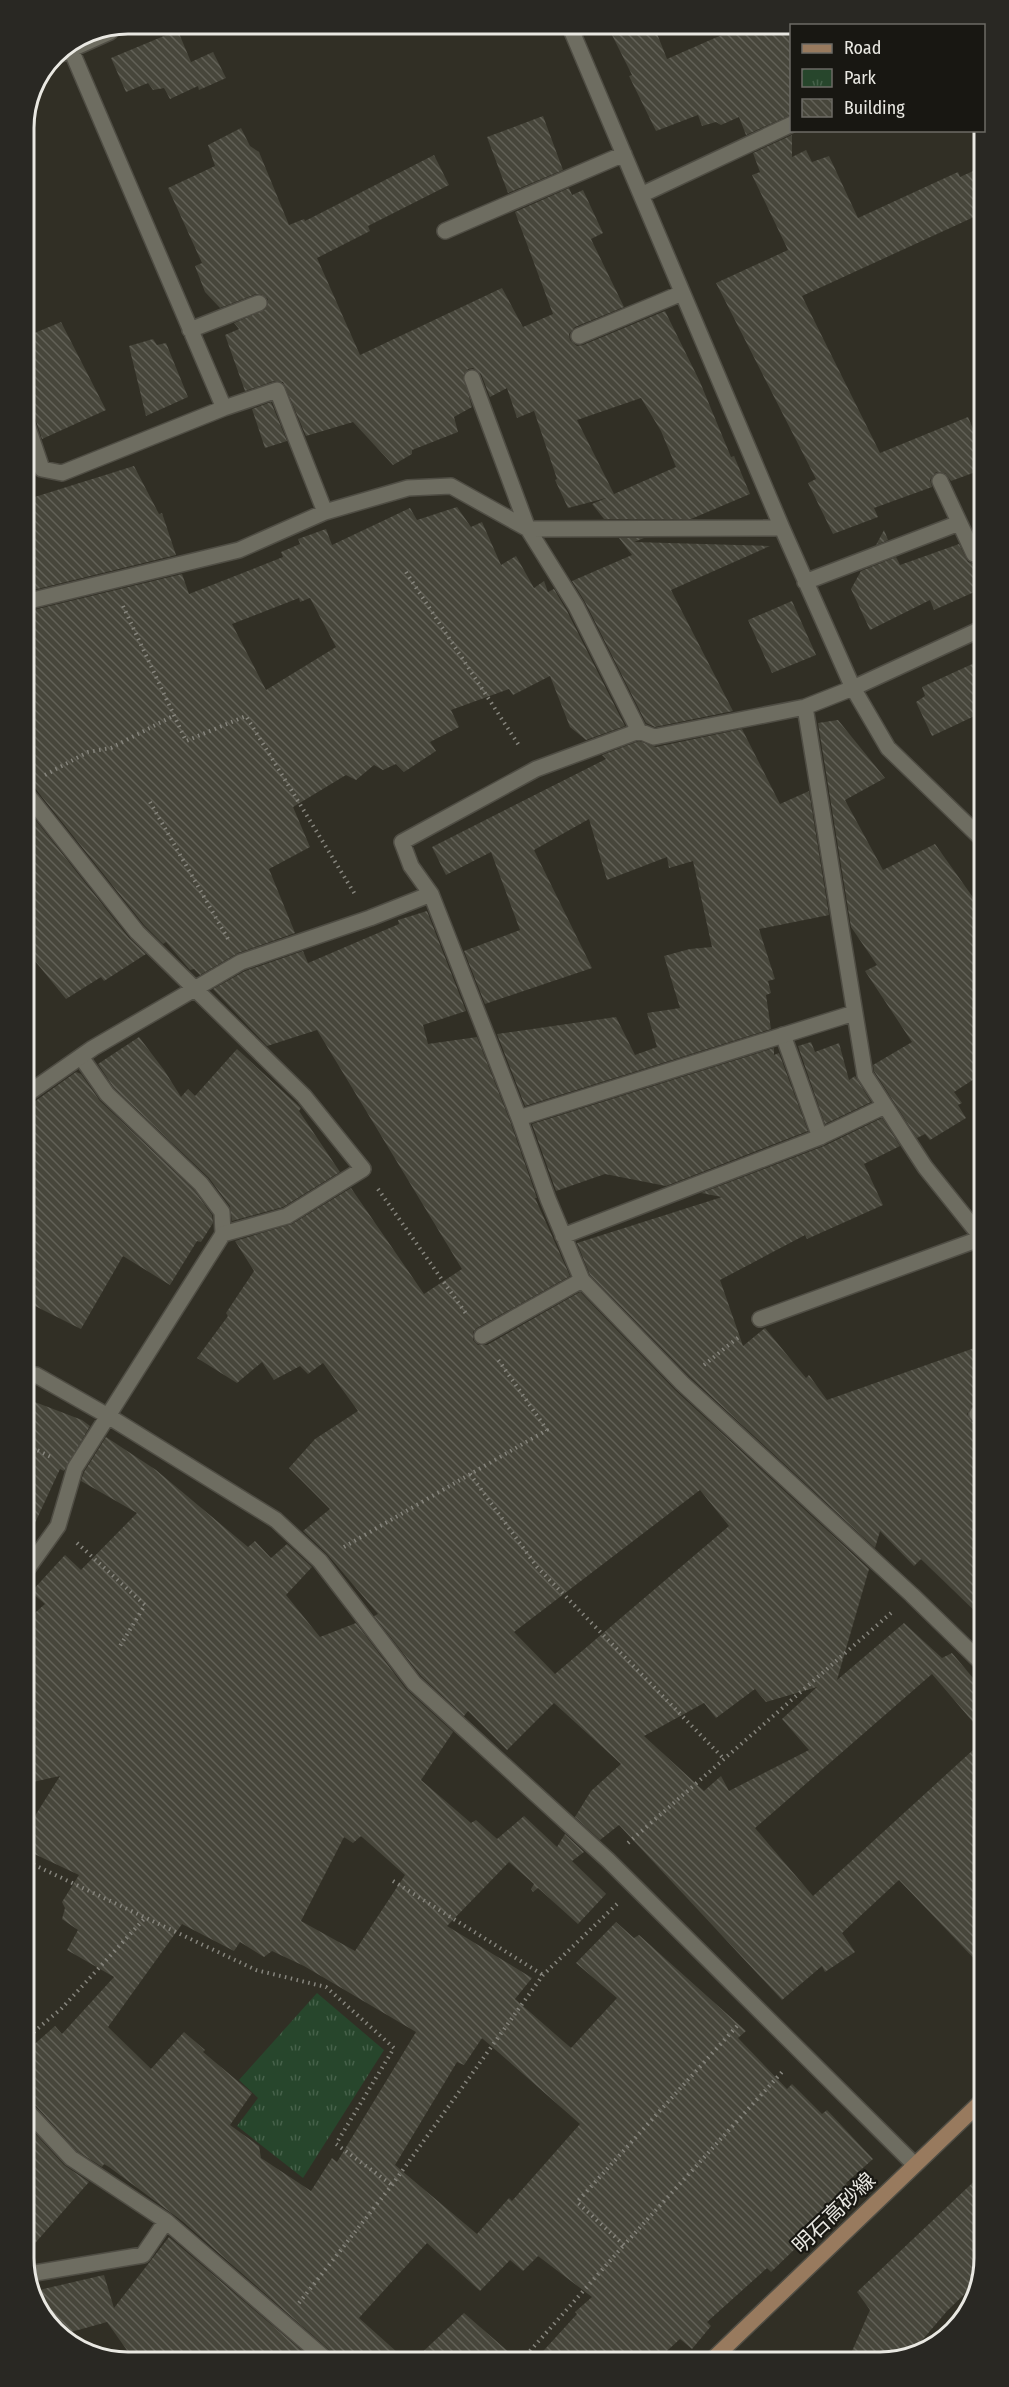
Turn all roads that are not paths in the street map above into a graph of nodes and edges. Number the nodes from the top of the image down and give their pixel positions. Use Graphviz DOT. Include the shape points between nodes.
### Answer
graph roads {
  1 [pos="573,35"];
  2 [pos="73,53"];
  3 [pos="790,125"];
  4 [pos="624,154"];
  5 [pos="641,195"];
  6 [pos="445,231"];
  7 [pos="682,293"];
  8 [pos="259,303"];
  9 [pos="190,330"];
  10 [pos="579,336"];
  11 [pos="472,378"];
  12 [pos="224,408"];
  13 [pos="35,448"];
  14 [pos="940,481"];
  15 [pos="326,512"];
  16 [pos="960,523"];
  17 [pos="782,528"];
  18 [pos="528,529"];
  19 [pos="974,554"];
  20 [pos="805,582"];
  21 [pos="35,600"];
  22 [pos="974,632"];
  23 [pos="853,688"];
  24 [pos="805,707"];
  25 [pos="639,731"];
  26 [pos="35,804"];
  27 [pos="974,831"];
  28 [pos="431,894"];
  29 [pos="195,990"];
  30 [pos="854,1013"];
  31 [pos="783,1035"];
  32 [pos="81,1056"];
  33 [pos="35,1089"];
  34 [pos="885,1106"];
  35 [pos="519,1118"];
  36 [pos="820,1137"];
  37 [pos="974,1228"];
  38 [pos="223,1234"];
  39 [pos="563,1236"];
  40 [pos="974,1241"];
  41 [pos="582,1280"];
  42 [pos="760,1319"];
  43 [pos="482,1336"];
  44 [pos="36,1375"];
  45 [pos="108,1416"];
  46 [pos="34,1559"];
  47 [pos="974,1655"];
  48 [pos="974,2108"];
  49 [pos="34,2117"];
  50 [pos="915,2164"];
  51 [pos="166,2221"];
  52 [pos="35,2273"];
  53 [pos="317,2352"];
  54 [pos="720,2352"];
  1 -- 4 [label="street"];
  2 -- 9 [label="street"];
  3 -- 5 [label="street"];
  4 -- 5 [label="street"];
  4 -- 6 [label="street"];
  5 -- 7 [label="street"];
  7 -- 10 [label="street"];
  7 -- 17 [label="street"];
  8 -- 9 [label="street"];
  9 -- 12 [label="street"];
  11 -- 18 [label="street"];
  12 -- 13 [label="street" via="62,473 42,469"];
  12 -- 15 [label="street" via="277,390"];
  14 -- 16 [label="street"];
  15 -- 18 [label="street" via="408,488 451,486"];
  15 -- 21 [label="street" via="239,550"];
  16 -- 19 [label="street"];
  16 -- 20 [label="street"];
  17 -- 18 [label="street"];
  17 -- 20 [label="street"];
  18 -- 25 [label="street" via="576,606"];
  20 -- 23 [label="street"];
  22 -- 23 [label="street"];
  23 -- 24 [label="street"];
  23 -- 27 [label="street" via="888,748"];
  24 -- 25 [label="street" via="654,736"];
  24 -- 30 [label="street"];
  25 -- 28 [label="street" via="536,769 402,842 411,866"];
  26 -- 29 [label="street" via="137,932"];
  28 -- 29 [label="street" via="241,962"];
  28 -- 35 [label="street"];
  29 -- 32 [label="street"];
  29 -- 38 [label="street" via="304,1096 363,1169 287,1216"];
  30 -- 31 [label="street"];
  30 -- 34 [label="street" via="865,1075"];
  31 -- 35 [label="street"];
  31 -- 36 [label="street"];
  32 -- 33 [label="street"];
  32 -- 38 [label="street" via="107,1094 201,1184 222,1212"];
  34 -- 36 [label="street"];
  34 -- 37 [label="street" via="925,1167"];
  35 -- 39 [label="street"];
  36 -- 39 [label="street"];
  38 -- 45 [label="street"];
  39 -- 41 [label="street"];
  40 -- 42 [label="street"];
  41 -- 43 [label="street"];
  41 -- 47 [label="street" via="682,1383"];
  44 -- 45 [label="street"];
  45 -- 46 [label="street" via="75,1468 58,1526"];
  45 -- 50 [label="street" via="276,1520 320,1561 414,1683 608,1860"];
  48 -- 50 [label="main road, 明石高砂線"];
  49 -- 51 [label="street" via="71,2157"];
  50 -- 54 [label="main road, 明石高砂線"];
  51 -- 52 [label="street" via="143,2255"];
  51 -- 53 [label="street"];
}
